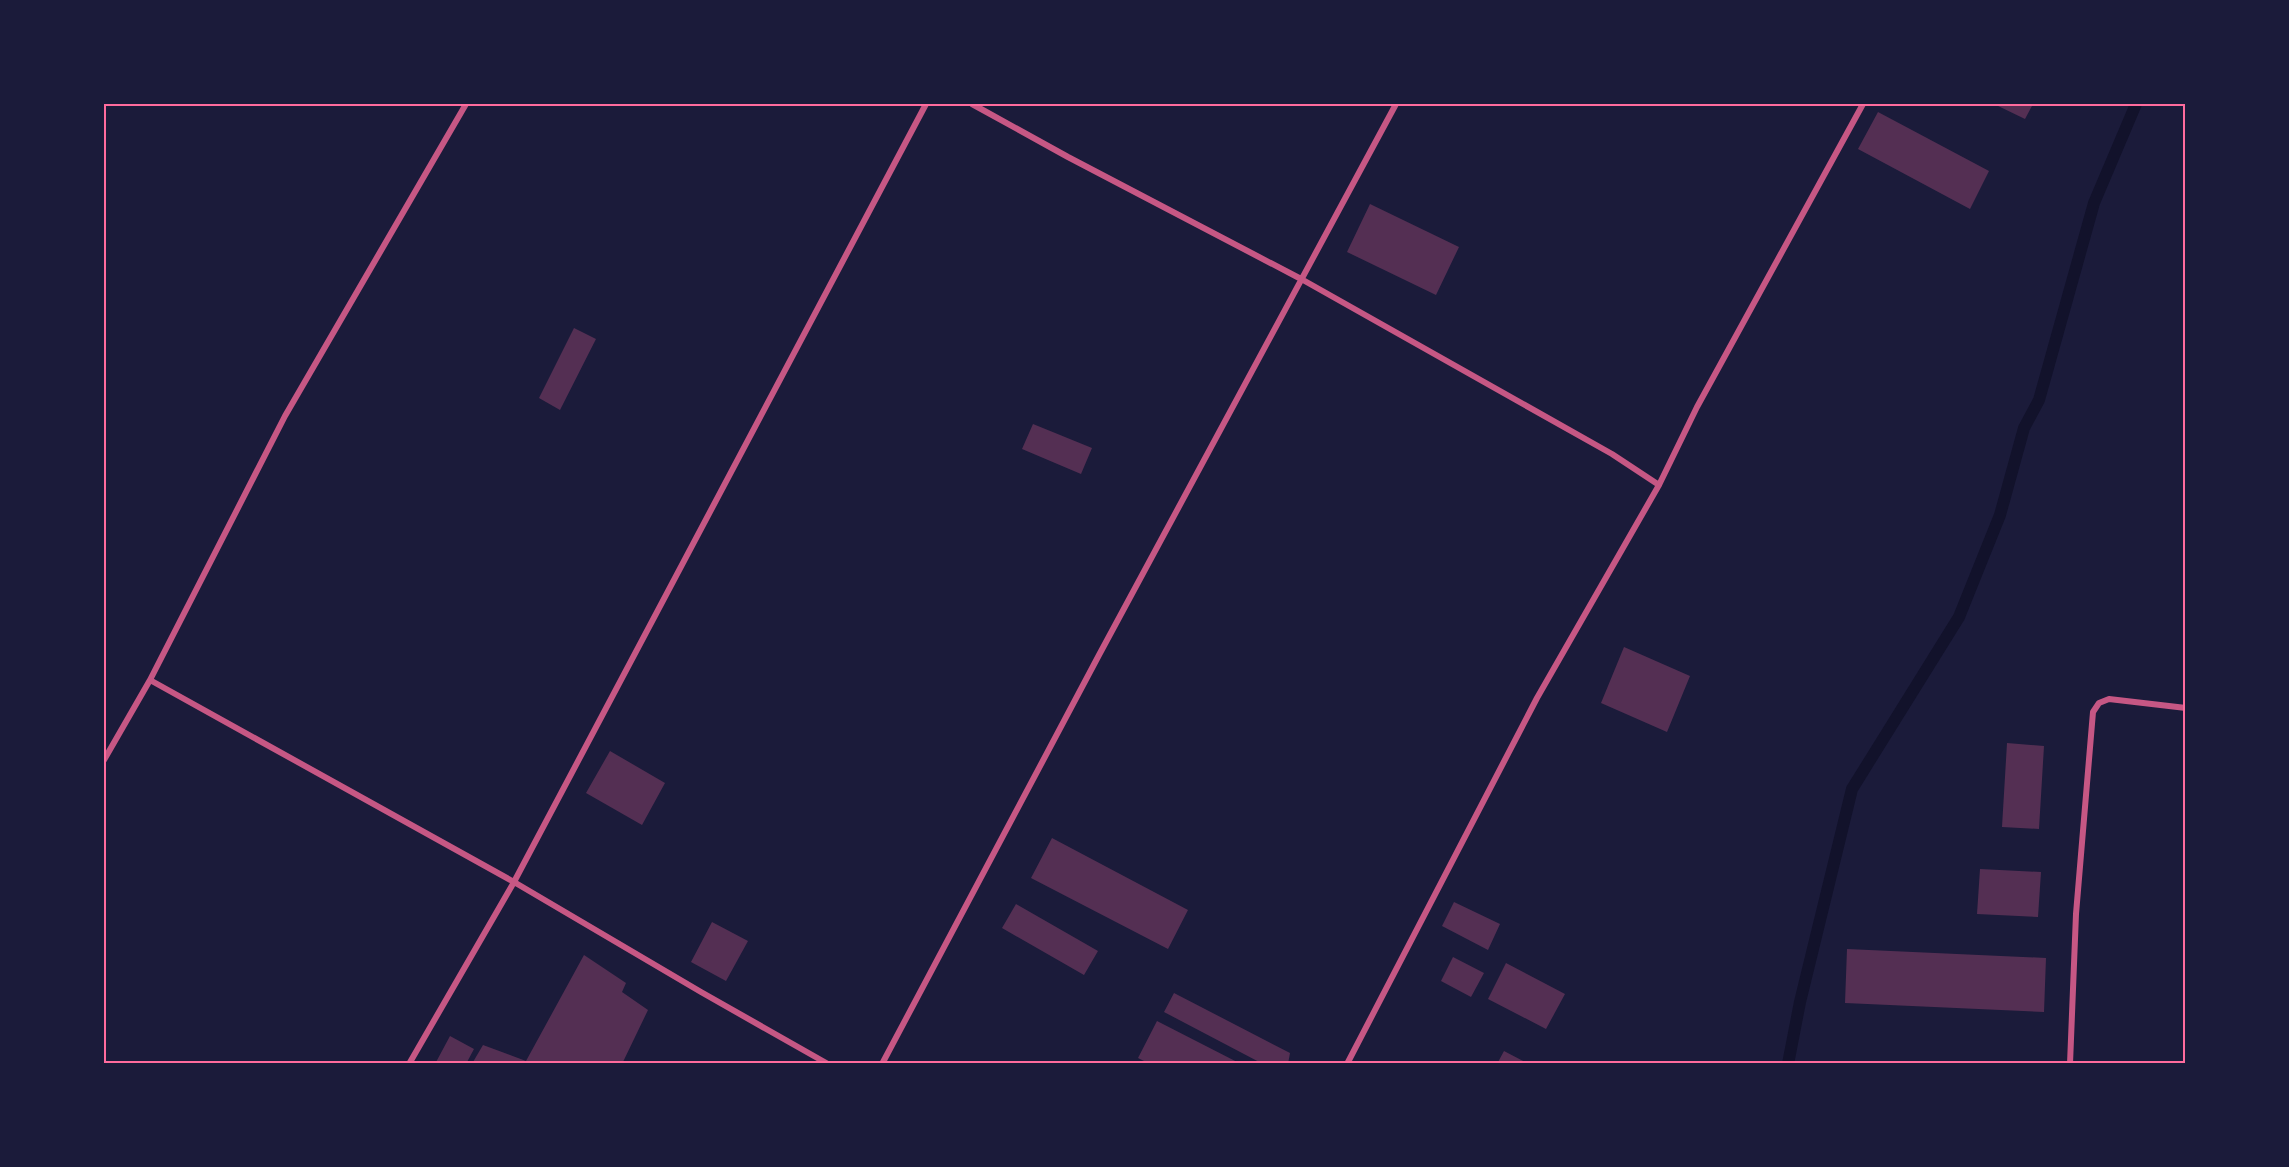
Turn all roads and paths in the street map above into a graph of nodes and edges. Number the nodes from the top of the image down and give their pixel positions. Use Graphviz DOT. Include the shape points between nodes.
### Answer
graph roads {
  1 [pos="466,104"];
  2 [pos="926,104"];
  3 [pos="972,104"];
  4 [pos="1396,104"];
  5 [pos="1863,104"];
  6 [pos="1303,280"];
  7 [pos="1659,485"];
  8 [pos="150,680"];
  9 [pos="2186,708"];
  10 [pos="104,760"];
  11 [pos="514,882"];
  12 [pos="409,1064"];
  13 [pos="828,1064"];
  14 [pos="882,1064"];
  15 [pos="1347,1064"];
  16 [pos="2070,1064"];
  1 -- 8 [label="street" via="285,416"];
  2 -- 11 [label="street"];
  3 -- 6 [label="street"];
  4 -- 6 [label="street"];
  5 -- 7 [label="street" via="1697,407"];
  6 -- 7 [label="street" via="1612,454"];
  6 -- 14 [label="street"];
  7 -- 15 [label="street" via="1537,698"];
  8 -- 10 [label="street"];
  8 -- 11 [label="street"];
  9 -- 16 [label="street" via="2109,699 2093,711 2076,914"];
  11 -- 12 [label="street"];
  11 -- 13 [label="street"];
}
